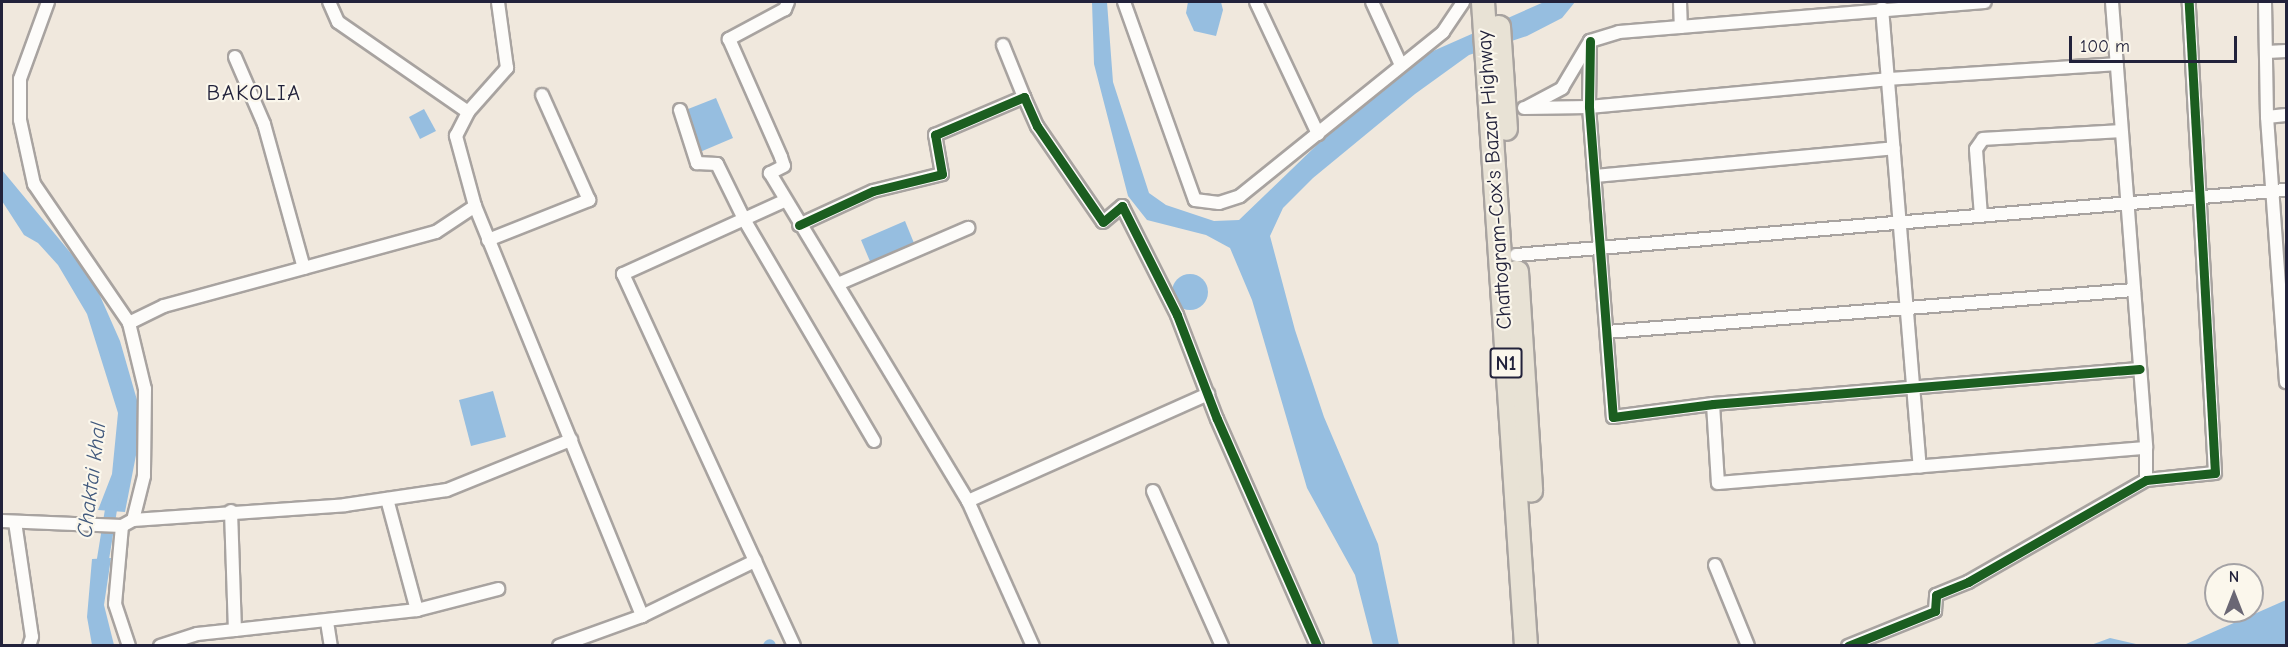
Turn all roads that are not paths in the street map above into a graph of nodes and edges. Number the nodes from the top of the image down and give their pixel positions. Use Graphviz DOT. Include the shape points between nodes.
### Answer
graph roads {
  1 [pos="48,2"];
  2 [pos="329,2"];
  3 [pos="498,2"];
  4 [pos="788,2"];
  5 [pos="1124,2"];
  6 [pos="1256,2"];
  7 [pos="1372,2"];
  8 [pos="1463,2"];
  9 [pos="1483,2"];
  10 [pos="1497,2"];
  11 [pos="1680,2"];
  12 [pos="1985,2"];
  13 [pos="2112,2"];
  14 [pos="2190,2"];
  15 [pos="2265,2"];
  16 [pos="1882,8"];
  17 [pos="1681,27"];
  18 [pos="1590,41"];
  19 [pos="1003,45"];
  20 [pos="2286,51"];
  21 [pos="2267,52"];
  22 [pos="235,57"];
  23 [pos="2117,64"];
  24 [pos="1401,65"];
  25 [pos="1888,79"];
  26 [pos="1495,81"];
  27 [pos="542,95"];
  28 [pos="1024,97"];
  29 [pos="1589,107"];
  30 [pos="680,110"];
  31 [pos="1515,110"];
  32 [pos="468,112"];
  33 [pos="2286,115"];
  34 [pos="2267,117"];
  35 [pos="2121,131"];
  36 [pos="1318,134"];
  37 [pos="1894,148"];
  38 [pos="1595,176"];
  39 [pos="2286,190"];
  40 [pos="2273,191"];
  41 [pos="2200,197"];
  42 [pos="784,201"];
  43 [pos="2127,205"];
  44 [pos="475,206"];
  45 [pos="1981,216"];
  46 [pos="745,221"];
  47 [pos="1901,222"];
  48 [pos="799,225"];
  49 [pos="968,228"];
  50 [pos="488,240"];
  51 [pos="1600,249"];
  52 [pos="1516,255"];
  53 [pos="304,268"];
  54 [pos="2283,275"];
  55 [pos="838,284"];
  56 [pos="2134,290"];
  57 [pos="1908,308"];
  58 [pos="129,323"];
  59 [pos="1607,332"];
  60 [pos="2285,352"];
  61 [pos="2140,369"];
  62 [pos="2286,382"];
  63 [pos="1914,387"];
  64 [pos="1208,394"];
  65 [pos="1713,404"];
  66 [pos="571,440"];
  67 [pos="874,441"];
  68 [pos="2146,448"];
  69 [pos="1520,451"];
  70 [pos="1920,466"];
  71 [pos="2146,480"];
  72 [pos="1153,491"];
  73 [pos="387,499"];
  74 [pos="968,501"];
  75 [pos="231,511"];
  76 [pos="134,520"];
  77 [pos="2,521"];
  78 [pos="15,522"];
  79 [pos="118,526"];
  80 [pos="755,561"];
  81 [pos="1715,565"];
  82 [pos="498,589"];
  83 [pos="417,610"];
  84 [pos="642,616"];
  85 [pos="327,622"];
  86 [pos="235,630"];
  87 [pos="29,645"];
  88 [pos="129,645"];
  89 [pos="160,645"];
  90 [pos="331,645"];
  91 [pos="559,645"];
  92 [pos="794,645"];
  93 [pos="1034,645"];
  94 [pos="1222,645"];
  95 [pos="1317,645"];
  96 [pos="1526,645"];
  97 [pos="1540,645"];
  98 [pos="1748,645"];
  99 [pos="1848,645"];
  1 -- 58 [label="street" via="20,79 20,120 34,184"];
  2 -- 32 [label="street" via="338,22"];
  3 -- 32 [label="street" via="507,68"];
  4 -- 42 [label="street" via="785,9 729,39 781,157 784,166 770,173"];
  5 -- 36 [label="street" via="1195,200 1219,203 1239,195"];
  6 -- 36 [label="street"];
  7 -- 24 [label="street"];
  8 -- 24 [label="street" via="1443,32"];
  9 -- 26 [label="highway, Chattogram-Cox's Bazar Highway / N1"];
  10 -- 26 [label="highway, Chattogram-Cox's Bazar Highway / N1"];
  11 -- 17 [label="street"];
  12 -- 16 [label="street"];
  13 -- 23 [label="street"];
  14 -- 41 [label="street"];
  15 -- 21 [label="street"];
  16 -- 17 [label="street"];
  16 -- 25 [label="street"];
  17 -- 18 [label="street" via="1619,32"];
  18 -- 29 [label="street"];
  18 -- 31 [label="street" via="1562,88"];
  19 -- 28 [label="street"];
  20 -- 21 [label="street"];
  21 -- 34 [label="street"];
  22 -- 53 [label="street" via="264,124"];
  23 -- 25 [label="street"];
  23 -- 35 [label="street"];
  24 -- 36 [label="street"];
  25 -- 29 [label="street"];
  25 -- 37 [label="street"];
  26 -- 31 [label="highway, Chattogram-Cox's Bazar Highway / N1"];
  26 -- 69 [label="highway, Chattogram-Cox's Bazar Highway / N1"];
  27 -- 50 [label="street" via="589,200"];
  28 -- 48 [label="street" via="935,135 942,174 873,191"];
  28 -- 64 [label="street" via="1037,126 1102,222 1122,206 1177,315"];
  29 -- 31 [label="street"];
  29 -- 38 [label="street"];
  30 -- 46 [label="street" via="697,163 717,164"];
  31 -- 52 [label="highway, Chattogram-Cox's Bazar Highway / N1"];
  32 -- 44 [label="street" via="456,136"];
  33 -- 34 [label="street"];
  34 -- 40 [label="street"];
  35 -- 43 [label="street"];
  35 -- 45 [label="street" via="1983,139 1976,149"];
  37 -- 38 [label="street"];
  37 -- 47 [label="street"];
  38 -- 51 [label="street"];
  39 -- 40 [label="street"];
  40 -- 41 [label="street"];
  40 -- 54 [label="street"];
  41 -- 43 [label="street"];
  41 -- 71 [label="street" via="2214,473"];
  42 -- 46 [label="street"];
  42 -- 48 [label="street"];
  43 -- 45 [label="street"];
  43 -- 56 [label="street"];
  44 -- 50 [label="street"];
  44 -- 53 [label="street" via="436,232"];
  45 -- 47 [label="street"];
  46 -- 67 [label="street"];
  46 -- 80 [label="street" via="623,274"];
  47 -- 51 [label="street"];
  47 -- 57 [label="street"];
  48 -- 55 [label="street"];
  49 -- 55 [label="street"];
  50 -- 66 [label="street"];
  51 -- 52 [label="street"];
  51 -- 59 [label="street"];
  52 -- 69 [label="highway, Chattogram-Cox's Bazar Highway / N1"];
  53 -- 58 [label="street" via="164,306"];
  54 -- 60 [label="street"];
  55 -- 74 [label="street"];
  56 -- 57 [label="street"];
  56 -- 61 [label="street"];
  57 -- 59 [label="street"];
  57 -- 63 [label="street"];
  58 -- 76 [label="street" via="146,388 144,476"];
  59 -- 65 [label="street" via="1613,417"];
  60 -- 62 [label="street"];
  61 -- 63 [label="street"];
  61 -- 68 [label="street"];
  63 -- 65 [label="street"];
  63 -- 70 [label="street"];
  64 -- 74 [label="street"];
  64 -- 95 [label="street"];
  65 -- 70 [label="street" via="1718,483"];
  66 -- 73 [label="street" via="447,490"];
  66 -- 84 [label="street" via="607,538"];
  68 -- 70 [label="street"];
  68 -- 71 [label="street"];
  69 -- 96 [label="highway, Chattogram-Cox's Bazar Highway / N1"];
  69 -- 97 [label="highway, Chattogram-Cox's Bazar Highway / N1"];
  71 -- 99 [label="street" via="1968,582 1936,595 1935,611"];
  72 -- 94 [label="street"];
  73 -- 75 [label="street"];
  73 -- 83 [label="street"];
  74 -- 93 [label="street"];
  75 -- 76 [label="street"];
  75 -- 86 [label="street"];
  76 -- 79 [label="street"];
  77 -- 78 [label="street"];
  78 -- 79 [label="street"];
  78 -- 87 [label="street" via="31,626"];
  79 -- 88 [label="street" via="115,604"];
  80 -- 84 [label="street"];
  80 -- 92 [label="street"];
  81 -- 98 [label="street"];
  82 -- 83 [label="street"];
  83 -- 85 [label="street"];
  84 -- 91 [label="street"];
  85 -- 86 [label="street"];
  85 -- 90 [label="street"];
  86 -- 89 [label="street" via="197,634"];
}
